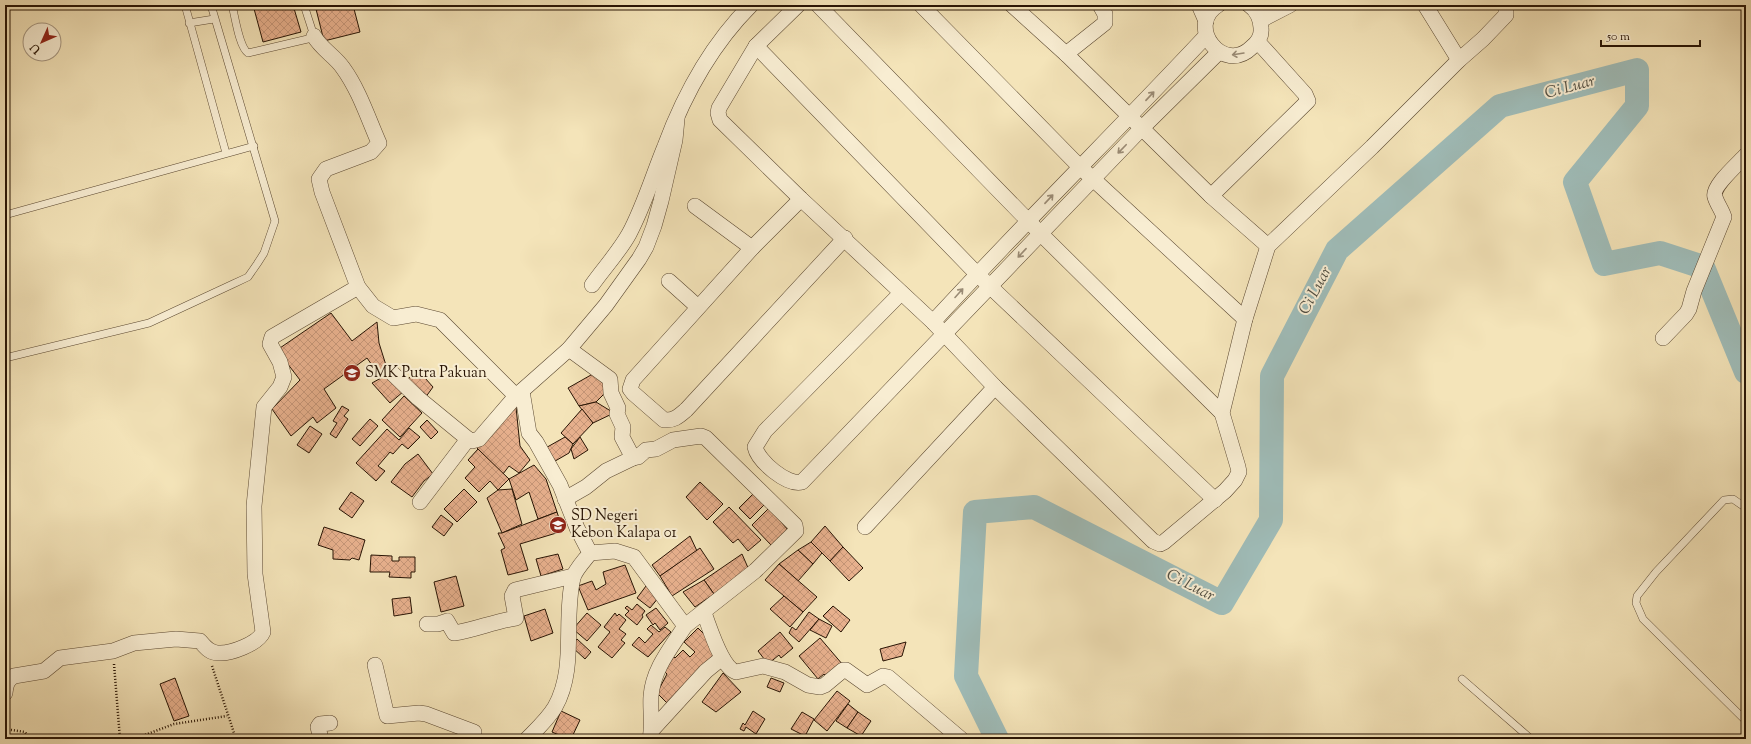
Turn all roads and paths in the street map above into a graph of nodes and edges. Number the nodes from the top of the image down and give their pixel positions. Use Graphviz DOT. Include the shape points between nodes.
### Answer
graph roads {
  1 [pos="185,5"];
  2 [pos="210,5"];
  3 [pos="232,5"];
  4 [pos="304,5"];
  5 [pos="751,5"];
  6 [pos="798,5"];
  7 [pos="818,5"];
  8 [pos="921,5"];
  9 [pos="1012,5"];
  10 [pos="1100,5"];
  11 [pos="1199,5"];
  12 [pos="1218,5"];
  13 [pos="1290,5"];
  14 [pos="1425,5"];
  15 [pos="1506,5"];
  16 [pos="1255,9"];
  17 [pos="214,19"];
  18 [pos="190,23"];
  19 [pos="1206,28"];
  20 [pos="314,36"];
  21 [pos="1258,42"];
  22 [pos="756,46"];
  23 [pos="1218,52"];
  24 [pos="1066,54"];
  25 [pos="1459,60"];
  26 [pos="1129,118"];
  27 [pos="677,119"];
  28 [pos="1141,129"];
  29 [pos="254,146"];
  30 [pos="226,153"];
  31 [pos="1746,155"];
  32 [pos="1080,167"];
  33 [pos="1093,179"];
  34 [pos="1211,196"];
  35 [pos="801,199"];
  36 [pos="695,206"];
  37 [pos="5,215"];
  38 [pos="1028,221"];
  39 [pos="1040,233"];
  40 [pos="845,238"];
  41 [pos="1268,246"];
  42 [pos="752,248"];
  43 [pos="977,274"];
  44 [pos="669,281"];
  45 [pos="592,286"];
  46 [pos="990,286"];
  47 [pos="358,287"];
  48 [pos="901,293"];
  49 [pos="698,308"];
  50 [pos="1245,319"];
  51 [pos="933,322"];
  52 [pos="944,334"];
  53 [pos="1663,338"];
  54 [pos="569,349"];
  55 [pos="5,358"];
  56 [pos="391,372"];
  57 [pos="995,387"];
  58 [pos="519,393"];
  59 [pos="1222,413"];
  60 [pos="468,439"];
  61 [pos="633,458"];
  62 [pos="565,499"];
  63 [pos="1215,500"];
  64 [pos="420,502"];
  65 [pos="1746,508"];
  66 [pos="865,527"];
  67 [pos="590,553"];
  68 [pos="573,576"];
  69 [pos="704,613"];
  70 [pos="427,624"];
  71 [pos="685,626"];
  72 [pos="207,650"];
  73 [pos="113,651"];
  74 [pos="722,658"];
  75 [pos="375,665"];
  76 [pos="1462,679"];
  77 [pos="5,693"];
  78 [pos="227,716"];
  79 [pos="1746,721"];
  80 [pos="330,723"];
  81 [pos="5,729"];
  82 [pos="651,735"];
  83 [pos="30,739"];
  84 [pos="120,739"];
  85 [pos="134,739"];
  86 [pos="236,739"];
  87 [pos="321,739"];
  88 [pos="472,739"];
  89 [pos="527,739"];
  90 [pos="961,739"];
  91 [pos="1531,739"];
  1 -- 18 [label="lane"];
  2 -- 17 [label="lane"];
  3 -- 20 [label="lane" via="241,43 248,53"];
  4 -- 20 [label="lane"];
  5 -- 27 [label="street" via="706,62 693,83"];
  6 -- 22 [label="street"];
  7 -- 38 [label="street"];
  8 -- 32 [label="street"];
  9 -- 24 [label="street"];
  10 -- 24 [label="street" via="1105,14 1105,23"];
  11 -- 19 [label="street"];
  12 -- 19 [label="street" via="1212,8"];
  13 -- 16 [label="street"];
  14 -- 25 [label="street"];
  15 -- 25 [label="street" via="1506,15"];
  16 -- 21 [label="street" via="1262,31"];
  17 -- 18 [label="lane"];
  17 -- 29 [label="lane"];
  18 -- 30 [label="lane"];
  19 -- 23 [label="street" via="1211,45"];
  26 -- 19 [label="street, one-way"];
  20 -- 47 [label="street" via="353,83 379,143 371,152 326,169 319,179"];
  21 -- 23 [label="street, one-way" via="1247,52 1233,56"];
  21 -- 34 [label="street" via="1305,94 1308,101"];
  22 -- 35 [label="street" via="719,108 718,117"];
  22 -- 43 [label="street"];
  23 -- 28 [label="street"];
  24 -- 26 [label="street"];
  25 -- 41 [label="street"];
  26 -- 28 [label="street"];
  26 -- 32 [label="street"];
  27 -- 45 [label="street" via="650,189 629,234"];
  27 -- 54 [label="street" via="675,140 661,201 646,247 606,305"];
  28 -- 33 [label="street, one-way"];
  28 -- 34 [label="street"];
  29 -- 30 [label="lane"];
  29 -- 55 [label="lane" via="275,221 264,253 248,277 149,323"];
  30 -- 37 [label="lane"];
  31 -- 53 [label="street" via="1714,192 1724,217 1686,314"];
  32 -- 33 [label="street"];
  38 -- 32 [label="street, one-way"];
  33 -- 39 [label="street"];
  33 -- 50 [label="street"];
  34 -- 41 [label="street"];
  35 -- 40 [label="street"];
  35 -- 42 [label="street"];
  36 -- 42 [label="street"];
  38 -- 39 [label="street"];
  38 -- 43 [label="street"];
  39 -- 46 [label="street, one-way"];
  39 -- 59 [label="street"];
  40 -- 48 [label="street"];
  40 -- 49 [label="street" via="686,410 675,419 664,420 633,394 631,384"];
  41 -- 50 [label="street"];
  42 -- 49 [label="street"];
  43 -- 46 [label="street"];
  51 -- 43 [label="street, one-way"];
  44 -- 49 [label="street"];
  46 -- 52 [label="street"];
  46 -- 63 [label="street"];
  47 -- 58 [label="street" via="373,306 393,318 416,314 440,320"];
  47 -- 72 [label="street" via="270,339 284,377 280,387 264,407 254,506 255,574 263,632 256,641 243,647 218,653"];
  48 -- 51 [label="street"];
  48 -- 52 [label="street" via="755,444 755,450 769,469 796,483 802,482"];
  50 -- 59 [label="street"];
  51 -- 52 [label="street"];
  52 -- 57 [label="street"];
  54 -- 58 [label="street"];
  54 -- 61 [label="street" via="610,379 611,393 623,427 622,437"];
  56 -- 60 [label="street" via="412,394"];
  57 -- 63 [label="street" via="1156,542 1164,542"];
  57 -- 66 [label="street"];
  58 -- 60 [label="street" via="478,439"];
  58 -- 62 [label="street" via="529,433 560,485"];
  59 -- 63 [label="street" via="1239,472 1235,480"];
  60 -- 64 [label="street"];
  61 -- 62 [label="street" via="606,471"];
  61 -- 69 [label="street" via="673,440 701,436 706,438 795,525 796,531 755,571"];
  62 -- 67 [label="street"];
  65 -- 79 [label="lane" via="1733,499 1724,500 1656,572 1636,596 1636,603 1643,619"];
  67 -- 68 [label="street"];
  67 -- 71 [label="street" via="615,551 634,557"];
  68 -- 70 [label="street" via="515,590 512,596 516,618 469,632 454,633 447,620 438,624"];
  68 -- 89 [label="street" via="569,609 568,662 564,685 555,707"];
  69 -- 71 [label="street"];
  69 -- 74 [label="street"];
  71 -- 82 [label="street" via="658,669 654,680 650,708"];
  72 -- 73 [label="street" via="200,641 176,639 134,643"];
  72 -- 78 [label="path"];
  73 -- 77 [label="street" via="60,658 44,671 14,676 7,682"];
  73 -- 84 [label="path"];
  74 -- 82 [label="street" via="706,671"];
  74 -- 90 [label="street" via="736,672 756,667 776,668 820,687 843,670 867,685 888,676"];
  75 -- 88 [label="street" via="387,716 426,714 474,732"];
  76 -- 91 [label="lane"];
  78 -- 85 [label="path" via="174,724"];
  78 -- 86 [label="path"];
  80 -- 87 [label="street" via="318,726"];
  81 -- 83 [label="path" via="25,732"];
}
